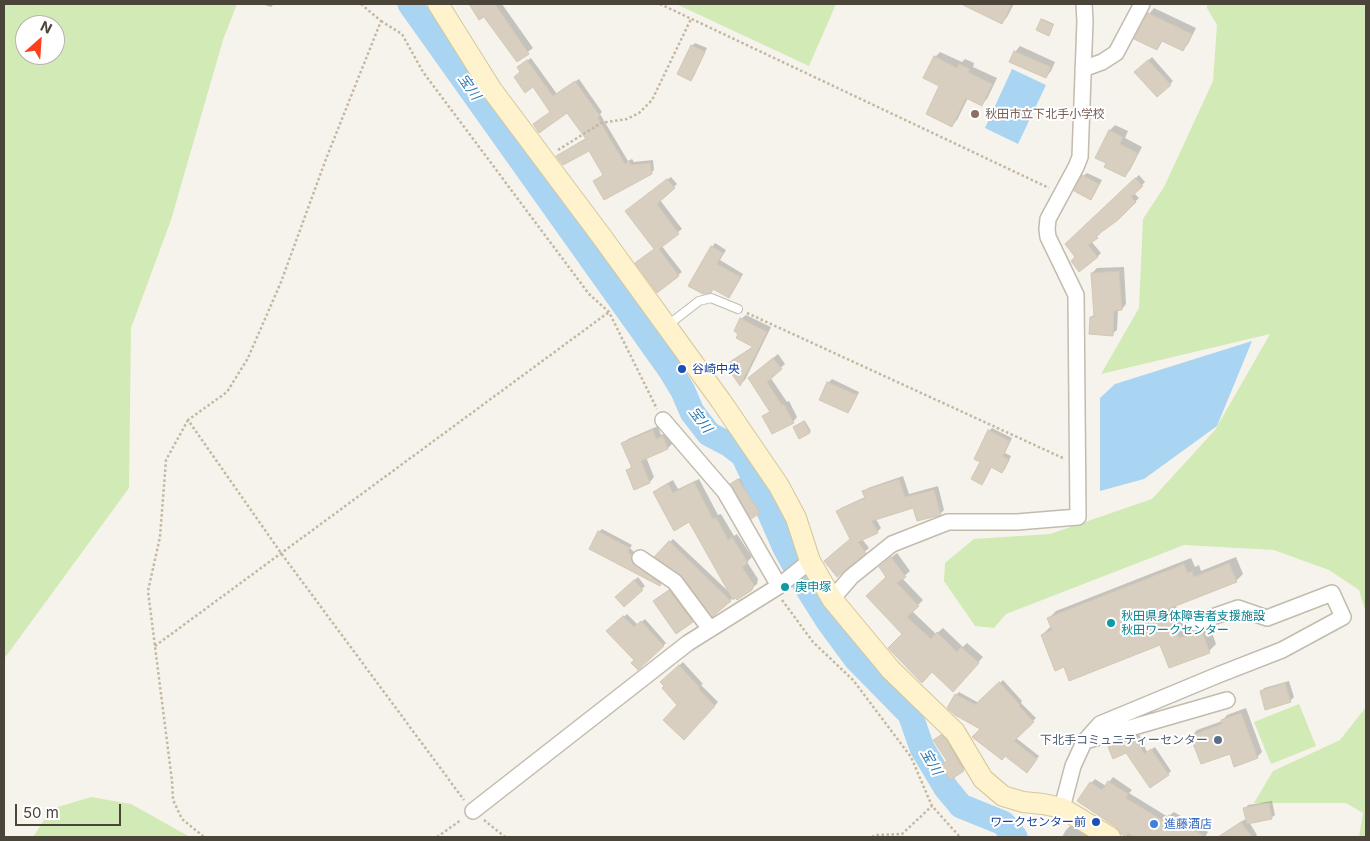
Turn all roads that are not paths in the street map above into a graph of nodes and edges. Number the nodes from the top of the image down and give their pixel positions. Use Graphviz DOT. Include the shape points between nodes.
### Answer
graph roads {
  1 [pos="438,4"];
  2 [pos="1084,4"];
  3 [pos="1142,4"];
  4 [pos="1084,69"];
  5 [pos="738,309"];
  6 [pos="666,326"];
  7 [pos="663,420"];
  8 [pos="640,558"];
  9 [pos="807,564"];
  10 [pos="780,585"];
  11 [pos="832,600"];
  12 [pos="1195,623"];
  13 [pos="710,629"];
  14 [pos="1227,700"];
  15 [pos="1084,742"];
  16 [pos="1062,808"];
  17 [pos="473,811"];
  18 [pos="1110,837"];
  1 -- 6 [label="street" via="492,90"];
  2 -- 4 [label="street"];
  3 -- 4 [label="street" via="1116,53"];
  4 -- 11 [label="street" via="1080,157 1048,219 1047,229 1076,296 1078,517 1017,522 948,522 892,544 851,577"];
  5 -- 6 [label="lane" via="711,298 699,301"];
  6 -- 9 [label="street" via="779,486 796,518"];
  7 -- 10 [label="street" via="725,492"];
  8 -- 13 [label="street" via="675,582"];
  9 -- 10 [label="street"];
  9 -- 11 [label="street"];
  10 -- 13 [label="street"];
  11 -- 16 [label="street" via="891,670 955,732 983,779 1003,796"];
  12 -- 15 [label="street" via="1238,608 1267,618 1332,593 1342,617 1282,650 1100,724"];
  13 -- 17 [label="street"];
  14 -- 15 [label="street"];
  15 -- 16 [label="street" via="1073,766"];
  16 -- 18 [label="street"];
}
